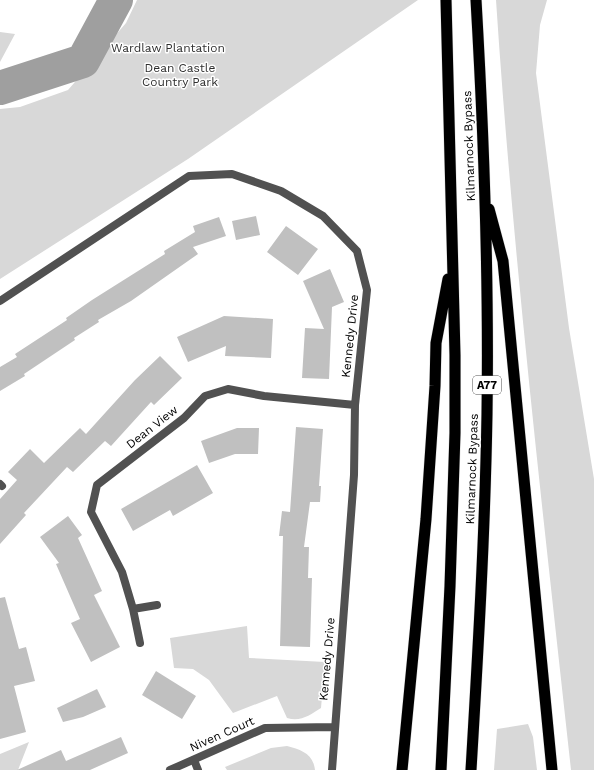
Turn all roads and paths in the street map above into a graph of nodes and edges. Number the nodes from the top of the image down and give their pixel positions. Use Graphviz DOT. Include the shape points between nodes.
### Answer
graph roads {
  1 [pos="446,0"];
  2 [pos="476,0"];
  3 [pos="484,191"];
  4 [pos="452,257"];
  5 [pos="0,301"];
  6 [pos="355,405"];
  7 [pos="157,605"];
  8 [pos="134,609"];
  9 [pos="140,643"];
  10 [pos="334,727"];
  11 [pos="194,760"];
  12 [pos="170,770"];
  13 [pos="198,770"];
  14 [pos="332,770"];
  15 [pos="402,770"];
  16 [pos="441,770"];
  17 [pos="470,770"];
  18 [pos="552,770"];
  1 -- 4 [label="highway, Kilmarnock Bypass"];
  2 -- 3 [label="highway, Kilmarnock Bypass / A77"];
  3 -- 17 [label="highway, Kilmarnock Bypass / A77" via="487,416 480,623"];
  3 -- 18 [label="highway, A77" via="503,261"];
  4 -- 15 [label="highway" via="436,343 432,445"];
  4 -- 16 [label="highway, Kilmarnock Bypass" via="455,355 454,493"];
  5 -- 6 [label="street, Kennedy Drive" via="189,176 232,174 281,191 323,216 357,252 367,290"];
  6 -- 8 [label="street, Dean View" via="264,396 228,389 205,396 184,418 97,485 91,512 122,572"];
  6 -- 10 [label="street, Kennedy Drive" via="354,475"];
  7 -- 8 [label="street"];
  8 -- 9 [label="street, Dean View"];
  10 -- 11 [label="street, Niven Court" via="265,728"];
  10 -- 14 [label="street, Kennedy Drive"];
  11 -- 12 [label="street, Niven Court"];
  11 -- 13 [label="street"];
}
